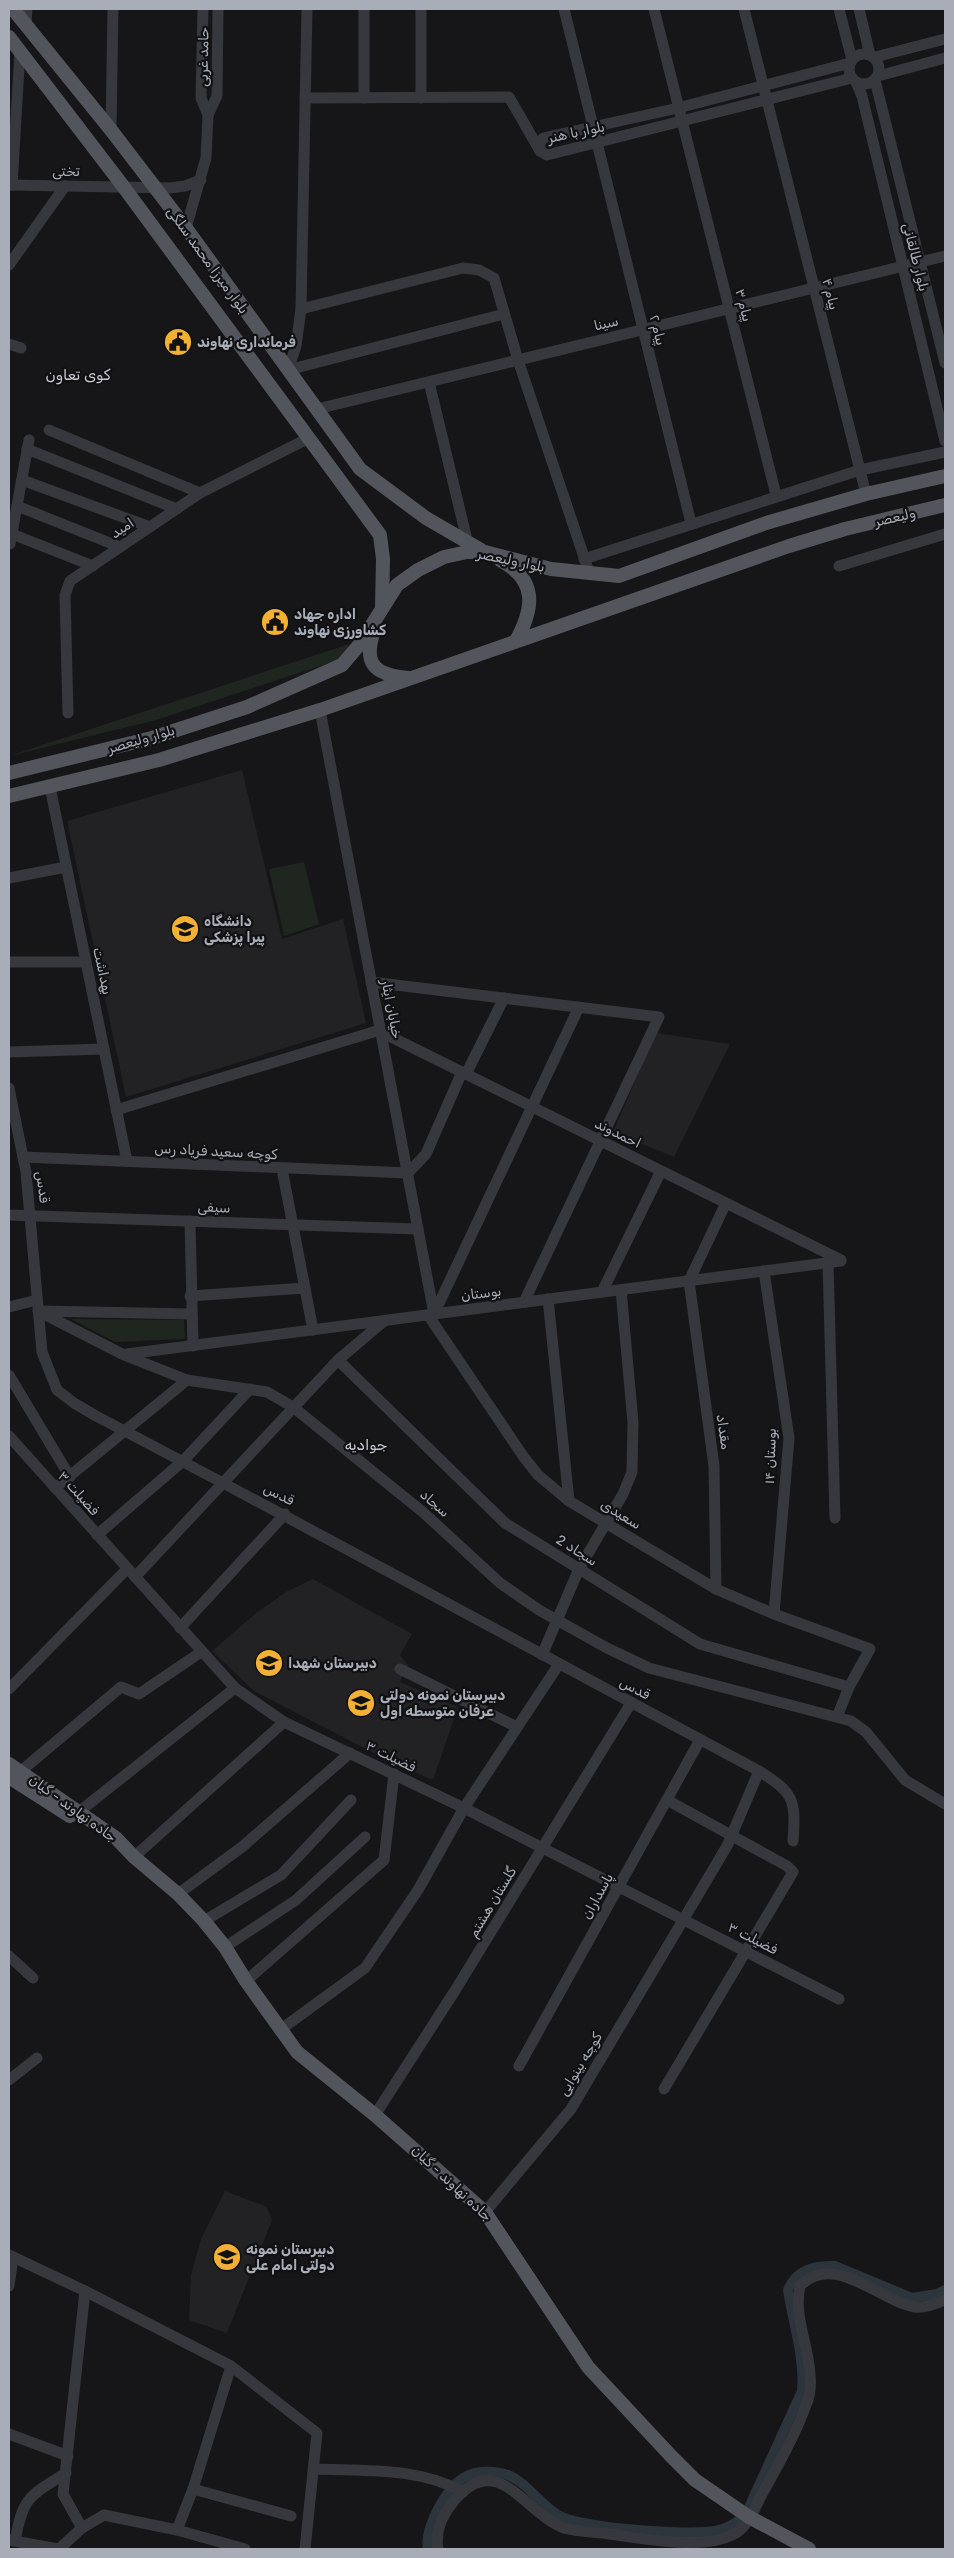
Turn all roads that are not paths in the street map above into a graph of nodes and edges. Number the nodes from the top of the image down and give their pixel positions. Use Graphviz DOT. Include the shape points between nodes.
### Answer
graph roads {
  1 [pos="14,9"];
  2 [pos="27,9"];
  3 [pos="113,9"];
  4 [pos="203,9"];
  5 [pos="218,9"];
  6 [pos="307,9"];
  7 [pos="364,9"];
  8 [pos="420,9"];
  9 [pos="564,9"];
  10 [pos="654,9"];
  11 [pos="744,9"];
  12 [pos="839,9"];
  13 [pos="859,9"];
  14 [pos="26,24"];
  15 [pos="9,37"];
  16 [pos="945,39"];
  17 [pos="20,51"];
  18 [pos="872,56"];
  19 [pos="945,58"];
  20 [pos="851,62"];
  21 [pos="876,78"];
  22 [pos="854,80"];
  23 [pos="763,86"];
  24 [pos="305,98"];
  25 [pos="364,98"];
  26 [pos="420,98"];
  27 [pos="767,101"];
  28 [pos="678,108"];
  29 [pos="208,115"];
  30 [pos="682,123"];
  31 [pos="593,127"];
  32 [pos="111,130"];
  33 [pos="596,143"];
  34 [pos="540,151"];
  35 [pos="201,180"];
  36 [pos="10,185"];
  37 [pos="65,186"];
  38 [pos="123,186"];
  39 [pos="154,186"];
  40 [pos="186,228"];
  41 [pos="945,256"];
  42 [pos="919,263"];
  43 [pos="9,264"];
  44 [pos="903,266"];
  45 [pos="814,288"];
  46 [pos="301,309"];
  47 [pos="729,309"];
  48 [pos="504,314"];
  49 [pos="643,330"];
  50 [pos="9,344"];
  51 [pos="21,348"];
  52 [pos="518,360"];
  53 [pos="945,363"];
  54 [pos="288,370"];
  55 [pos="429,382"];
  56 [pos="317,409"];
  57 [pos="49,430"];
  58 [pos="309,438"];
  59 [pos="945,441"];
  60 [pos="945,452"];
  61 [pos="860,470"];
  62 [pos="945,476"];
  63 [pos="22,480"];
  64 [pos="200,492"];
  65 [pos="866,494"];
  66 [pos="776,495"];
  67 [pos="945,505"];
  68 [pos="17,506"];
  69 [pos="177,509"];
  70 [pos="691,523"];
  71 [pos="150,527"];
  72 [pos="845,529"];
  73 [pos="945,534"];
  74 [pos="11,539"];
  75 [pos="468,544"];
  76 [pos="120,547"];
  77 [pos="485,552"];
  78 [pos="584,559"];
  79 [pos="93,566"];
  80 [pos="839,566"];
  81 [pos="589,572"];
  82 [pos="382,608"];
  83 [pos="516,642"];
  84 [pos="414,678"];
  85 [pos="320,710"];
  86 [pos="68,713"];
  87 [pos="152,738"];
  88 [pos="159,760"];
  89 [pos="9,773"];
  90 [pos="50,787"];
  91 [pos="9,796"];
  92 [pos="66,867"];
  93 [pos="9,878"];
  94 [pos="9,962"];
  95 [pos="86,962"];
  96 [pos="371,982"];
  97 [pos="504,998"];
  98 [pos="579,1007"];
  99 [pos="381,1031"];
  100 [pos="104,1049"];
  101 [pos="9,1052"];
  102 [pos="464,1073"];
  103 [pos="9,1088"];
  104 [pos="531,1107"];
  105 [pos="116,1110"];
  106 [pos="600,1141"];
  107 [pos="23,1157"];
  108 [pos="127,1161"];
  109 [pos="282,1169"];
  110 [pos="661,1171"];
  111 [pos="408,1173"];
  112 [pos="726,1203"];
  113 [pos="9,1215"];
  114 [pos="31,1215"];
  115 [pos="190,1221"];
  116 [pos="292,1225"];
  117 [pos="418,1230"];
  118 [pos="841,1261"];
  119 [pos="828,1262"];
  120 [pos="764,1271"];
  121 [pos="689,1281"];
  122 [pos="304,1288"];
  123 [pos="621,1290"];
  124 [pos="602,1292"];
  125 [pos="190,1296"];
  126 [pos="548,1299"];
  127 [pos="524,1302"];
  128 [pos="37,1305"];
  129 [pos="9,1307"];
  130 [pos="191,1314"];
  131 [pos="431,1314"];
  132 [pos="384,1321"];
  133 [pos="313,1330"];
  134 [pos="192,1346"];
  135 [pos="124,1355"];
  136 [pos="338,1360"];
  137 [pos="9,1375"];
  138 [pos="187,1380"];
  139 [pos="250,1389"];
  140 [pos="293,1407"];
  141 [pos="124,1431"];
  142 [pos="9,1436"];
  143 [pos="183,1461"];
  144 [pos="70,1477"];
  145 [pos="223,1483"];
  146 [pos="55,1488"];
  147 [pos="569,1501"];
  148 [pos="285,1514"];
  149 [pos="835,1518"];
  150 [pos="606,1523"];
  151 [pos="97,1535"];
  152 [pos="579,1569"];
  153 [pos="131,1573"];
  154 [pos="716,1589"];
  155 [pos="774,1614"];
  156 [pos="557,1620"];
  157 [pos="180,1628"];
  158 [pos="201,1652"];
  159 [pos="542,1655"];
  160 [pos="559,1664"];
  161 [pos="400,1669"];
  162 [pos="849,1687"];
  163 [pos="235,1688"];
  164 [pos="9,1689"];
  165 [pos="631,1703"];
  166 [pos="834,1717"];
  167 [pos="284,1722"];
  168 [pos="517,1727"];
  169 [pos="700,1740"];
  170 [pos="350,1754"];
  171 [pos="9,1764"];
  172 [pos="759,1771"];
  173 [pos="394,1774"];
  174 [pos="13,1778"];
  175 [pos="351,1800"];
  176 [pos="667,1800"];
  177 [pos="945,1804"];
  178 [pos="464,1808"];
  179 [pos="80,1811"];
  180 [pos="730,1834"];
  181 [pos="365,1837"];
  182 [pos="794,1841"];
  183 [pos="542,1848"];
  184 [pos="134,1857"];
  185 [pos="619,1887"];
  186 [pos="178,1894"];
  187 [pos="684,1920"];
  188 [pos="204,1921"];
  189 [pos="225,1947"];
  190 [pos="746,1951"];
  191 [pos="9,1956"];
  192 [pos="33,1978"];
  193 [pos="246,1981"];
  194 [pos="839,1999"];
  195 [pos="280,2030"];
  196 [pos="37,2058"];
  197 [pos="519,2066"];
  198 [pos="9,2080"];
  199 [pos="664,2089"];
  200 [pos="375,2115"];
  201 [pos="485,2212"];
  202 [pos="11,2256"];
  203 [pos="9,2286"];
  204 [pos="85,2290"];
  205 [pos="945,2300"];
  206 [pos="231,2366"];
  207 [pos="9,2434"];
  208 [pos="68,2456"];
  209 [pos="315,2469"];
  210 [pos="66,2473"];
  211 [pos="193,2489"];
  212 [pos="463,2492"];
  213 [pos="291,2516"];
  214 [pos="749,2517"];
  215 [pos="82,2528"];
  216 [pos="177,2530"];
  217 [pos="12,2540"];
  218 [pos="58,2549"];
  219 [pos="245,2549"];
  220 [pos="305,2549"];
  221 [pos="438,2549"];
  222 [pos="809,2549"];
  1 -- 14 [label="main road, بلوار میرزا محمد سلگی"];
  2 -- 14 [label="street"];
  3 -- 32 [label="street"];
  4 -- 29 [label="street, حامد غربی" via="201,98"];
  5 -- 29 [label="street, حامد غربی" via="217,96"];
  6 -- 24 [label="street"];
  7 -- 25 [label="street"];
  8 -- 26 [label="street"];
  9 -- 31 [label="street, پیام ۲"];
  10 -- 28 [label="street, پیام ۳"];
  11 -- 23 [label="street, پیام ۴"];
  12 -- 20 [label="street"];
  13 -- 18 [label="street"];
  14 -- 32 [label="main road, بلوار میرزا محمد سلگی"];
  15 -- 17 [label="main road, بلوار میرزا محمد سلگی"];
  16 -- 18 [label="street"];
  17 -- 36 [label="street"];
  17 -- 38 [label="main road, بلوار میرزا محمد سلگی"];
  18 -- 20 [label="street" via="860,54"];
  18 -- 21 [label="street" via="880,66"];
  19 -- 21 [label="street"];
  20 -- 22 [label="street" via="849,69"];
  20 -- 23 [label="street, بلوار با هنر"];
  21 -- 22 [label="street" via="865,84"];
  21 -- 42 [label="street, بلوار طالقانی"];
  22 -- 27 [label="street, بلوار با هنر"];
  22 -- 44 [label="street, بلوار طالقانی" via="862,96"];
  23 -- 27 [label="street, پیام ۴"];
  23 -- 28 [label="street, بلوار با هنر"];
  24 -- 25 [label="street"];
  24 -- 46 [label="street"];
  25 -- 26 [label="street"];
  26 -- 34 [label="street" via="509,97"];
  27 -- 30 [label="street, بلوار با هنر"];
  27 -- 45 [label="street, پیام ۴"];
  28 -- 30 [label="street, پیام ۳"];
  28 -- 31 [label="street, بلوار با هنر"];
  29 -- 35 [label="street" via="206,158"];
  30 -- 33 [label="street, بلوار با هنر"];
  30 -- 47 [label="street, پیام ۳"];
  31 -- 33 [label="street, پیام ۲"];
  31 -- 34 [label="street, بلوار با هنر" via="543,138"];
  32 -- 39 [label="main road, بلوار میرزا محمد سلگی"];
  33 -- 34 [label="street, بلوار با هنر" via="547,155"];
  33 -- 49 [label="street, پیام ۲"];
  35 -- 39 [label="street, تختی" via="185,186"];
  35 -- 40 [label="street"];
  36 -- 37 [label="street, تختی"];
  37 -- 38 [label="street, تختی"];
  37 -- 43 [label="street"];
  38 -- 39 [label="street, تختی"];
  38 -- 58 [label="main road, بلوار میرزا محمد سلگی"];
  39 -- 40 [label="main road, بلوار میرزا محمد سلگی"];
  40 -- 54 [label="main road, بلوار میرزا محمد سلگی"];
  41 -- 42 [label="street, سینا"];
  42 -- 44 [label="street, سینا"];
  42 -- 53 [label="street, بلوار طالقانی"];
  44 -- 45 [label="street, سینا"];
  44 -- 59 [label="street, بلوار طالقانی"];
  45 -- 47 [label="street, سینا"];
  45 -- 61 [label="street, پیام ۴"];
  46 -- 48 [label="street" via="463,268 479,270 494,278"];
  46 -- 54 [label="street" via="296,346"];
  47 -- 49 [label="street, سینا"];
  47 -- 66 [label="street, پیام ۳"];
  48 -- 52 [label="street"];
  48 -- 54 [label="street"];
  49 -- 52 [label="street, سینا"];
  49 -- 70 [label="street, پیام ۲"];
  50 -- 51 [label="street"];
  52 -- 55 [label="street, سینا"];
  52 -- 78 [label="street"];
  54 -- 56 [label="main road, بلوار میرزا محمد سلگی"];
  55 -- 56 [label="street, سینا"];
  55 -- 75 [label="street"];
  56 -- 75 [label="main road, بلوار میرزا محمد سلگی" via="360,470"];
  57 -- 64 [label="street"];
  58 -- 64 [label="street, امید"];
  58 -- 82 [label="main road, بلوار میرزا محمد سلگی" via="380,535"];
  60 -- 61 [label="street"];
  61 -- 65 [label="street, پیام ۴"];
  61 -- 66 [label="street"];
  62 -- 65 [label="main road, بلوار ولیعصر"];
  63 -- 68 [label="street"];
  63 -- 69 [label="street" via="28,445"];
  63 -- 71 [label="street"];
  64 -- 69 [label="street, امید"];
  65 -- 81 [label="main road, بلوار ولیعصر" via="766,523 619,576"];
  66 -- 70 [label="street"];
  67 -- 72 [label="main road, ولیعصر"];
  68 -- 74 [label="street"];
  68 -- 76 [label="street"];
  69 -- 71 [label="street, امید"];
  70 -- 78 [label="street"];
  71 -- 76 [label="street, امید"];
  72 -- 83 [label="main road, بلوار ولیعصر"];
  73 -- 80 [label="street"];
  74 -- 79 [label="street"];
  75 -- 77 [label="main road, بلوار میرزا محمد سلگی"];
  76 -- 79 [label="street, امید"];
  77 -- 81 [label="main road, بلوار ولیعصر" via="551,569"];
  77 -- 82 [label="main road, بلوار ولیعصر" via="455,554 431,562 397,585"];
  77 -- 83 [label="main road" via="520,573 528,587 530,604 526,623"];
  78 -- 81 [label="street"];
  79 -- 86 [label="street, امید" via="70,581 65,595"];
  82 -- 84 [label="main road" via="368,652 371,664 393,677"];
  82 -- 87 [label="main road, بلوار ولیعصر" via="360,644 342,665 246,707"];
  83 -- 84 [label="main road, بلوار ولیعصر"];
  84 -- 85 [label="main road, بلوار ولیعصر"];
  85 -- 88 [label="main road, بلوار ولیعصر"];
  85 -- 96 [label="street, خیابان ایثار"];
  87 -- 88 [label="main road"];
  87 -- 89 [label="main road, بلوار ولیعصر"];
  88 -- 90 [label="main road, بلوار ولیعصر"];
  90 -- 91 [label="main road, بلوار ولیعصر"];
  90 -- 92 [label="street, بهداشت"];
  92 -- 93 [label="street"];
  92 -- 95 [label="street, بهداشت"];
  94 -- 95 [label="street"];
  95 -- 100 [label="street, بهداشت"];
  96 -- 97 [label="street"];
  96 -- 99 [label="street, خیابان ایثار"];
  97 -- 98 [label="street"];
  97 -- 102 [label="street"];
  98 -- 104 [label="street"];
  98 -- 106 [label="street" via="659,1017"];
  99 -- 102 [label="street, احمدوند"];
  99 -- 105 [label="street"];
  99 -- 111 [label="street, خیابان ایثار"];
  100 -- 101 [label="street"];
  100 -- 105 [label="street, بهداشت"];
  102 -- 104 [label="street, احمدوند"];
  102 -- 111 [label="street" via="426,1154"];
  103 -- 107 [label="street, قدس"];
  104 -- 106 [label="street, احمدوند"];
  104 -- 131 [label="street"];
  105 -- 108 [label="street, بهداشت"];
  106 -- 110 [label="street, احمدوند"];
  106 -- 127 [label="street"];
  107 -- 108 [label="street, کوچه سعید فریاد رس"];
  107 -- 114 [label="street, قدس"];
  108 -- 109 [label="street, کوچه سعید فریاد رس"];
  109 -- 111 [label="street, کوچه سعید فریاد رس"];
  109 -- 116 [label="street"];
  110 -- 112 [label="street, احمدوند"];
  110 -- 124 [label="street"];
  111 -- 117 [label="street, خیابان ایثار"];
  112 -- 118 [label="street, احمدوند"];
  112 -- 121 [label="street"];
  113 -- 114 [label="street, سیفی"];
  114 -- 115 [label="street, سیفی"];
  114 -- 128 [label="street, قدس"];
  115 -- 116 [label="street, سیفی"];
  115 -- 125 [label="street"];
  116 -- 117 [label="street, سیفی"];
  116 -- 122 [label="street"];
  117 -- 131 [label="street, خیابان ایثار"];
  118 -- 119 [label="street, بوستان"];
  119 -- 120 [label="street, بوستان"];
  119 -- 149 [label="street"];
  120 -- 121 [label="street, بوستان"];
  120 -- 155 [label="street, بوستان ۱۴" via="789,1438"];
  121 -- 123 [label="street, بوستان"];
  121 -- 154 [label="street, مقداد" via="714,1466"];
  122 -- 125 [label="street"];
  122 -- 133 [label="street"];
  123 -- 124 [label="street, بوستان"];
  123 -- 150 [label="street" via="634,1452 632,1472"];
  124 -- 126 [label="street, بوستان"];
  125 -- 130 [label="street"];
  126 -- 127 [label="street, بوستان"];
  126 -- 147 [label="street"];
  127 -- 131 [label="street, بوستان"];
  128 -- 129 [label="street"];
  128 -- 130 [label="street"];
  128 -- 135 [label="street, سجاد"];
  128 -- 141 [label="street, قدس" via="42,1352 57,1390"];
  130 -- 134 [label="street"];
  131 -- 132 [label="street, بوستان"];
  131 -- 147 [label="street, سعیدی" via="523,1456 538,1475"];
  132 -- 133 [label="street, بوستان"];
  132 -- 136 [label="street"];
  133 -- 134 [label="street, بوستان"];
  134 -- 135 [label="street, بوستان"];
  135 -- 138 [label="street, سجاد"];
  136 -- 140 [label="street"];
  136 -- 152 [label="street, سجاد 2" via="505,1523"];
  137 -- 144 [label="street"];
  138 -- 139 [label="street, سجاد"];
  138 -- 141 [label="street"];
  139 -- 140 [label="street, سجاد" via="267,1392"];
  139 -- 143 [label="street"];
  140 -- 145 [label="street"];
  140 -- 156 [label="street, سجاد" via="424,1513 500,1583"];
  141 -- 143 [label="street, قدس"];
  141 -- 144 [label="street"];
  142 -- 146 [label="street, فضیلت ۳"];
  143 -- 145 [label="street, قدس"];
  143 -- 151 [label="street"];
  144 -- 146 [label="street"];
  145 -- 148 [label="street, قدس"];
  145 -- 153 [label="street"];
  146 -- 151 [label="street, فضیلت ۳"];
  147 -- 150 [label="street, سعیدی"];
  148 -- 157 [label="street"];
  148 -- 159 [label="street, قدس"];
  150 -- 152 [label="street"];
  150 -- 154 [label="street, سعیدی"];
  151 -- 153 [label="street, فضیلت ۳"];
  152 -- 156 [label="street"];
  152 -- 162 [label="street, سجاد 2" via="700,1644"];
  153 -- 157 [label="street, فضیلت ۳"];
  153 -- 164 [label="street"];
  154 -- 155 [label="street, سعیدی"];
  155 -- 162 [label="street, سعیدی" via="870,1648"];
  156 -- 159 [label="street"];
  156 -- 166 [label="street, سجاد" via="649,1668"];
  157 -- 158 [label="street, فضیلت ۳"];
  158 -- 163 [label="street, فضیلت ۳"];
  158 -- 174 [label="street" via="139,1694 121,1687"];
  159 -- 160 [label="street, قدس"];
  160 -- 165 [label="street, قدس"];
  160 -- 168 [label="street"];
  161 -- 168 [label="street"];
  162 -- 166 [label="street"];
  163 -- 167 [label="street, فضیلت ۳"];
  163 -- 179 [label="street"];
  165 -- 169 [label="street, قدس"];
  165 -- 183 [label="street, گلستان هشتم"];
  166 -- 177 [label="street, سجاد" via="851,1721 866,1732 905,1780"];
  167 -- 170 [label="street, فضیلت ۳"];
  167 -- 184 [label="street"];
  168 -- 178 [label="street"];
  169 -- 172 [label="street, قدس"];
  169 -- 176 [label="street, پاسداران"];
  170 -- 173 [label="street, فضیلت ۳"];
  170 -- 186 [label="street" via="242,1847"];
  171 -- 174 [label="main road, جاده نهاوند - گیان"];
  172 -- 180 [label="street"];
  172 -- 182 [label="street, قدس" via="784,1786 790,1797 795,1815"];
  173 -- 178 [label="street, فضیلت ۳"];
  173 -- 193 [label="street" via="384,1860"];
  174 -- 179 [label="main road, جاده نهاوند - گیان"];
  174 -- 184 [label="main road, جاده نهاوند - گیان"];
  175 -- 188 [label="street" via="281,1875"];
  176 -- 180 [label="street"];
  176 -- 185 [label="street, پاسداران"];
  178 -- 183 [label="street, فضیلت ۳"];
  178 -- 195 [label="street" via="418,1890 365,1968"];
  179 -- 184 [label="main road, جاده نهاوند - گیان" via="116,1838"];
  180 -- 187 [label="street" via="727,1846"];
  180 -- 190 [label="street" via="793,1872"];
  181 -- 189 [label="street" via="296,1900"];
  183 -- 185 [label="street, فضیلت ۳"];
  183 -- 200 [label="street, گلستان هشتم"];
  184 -- 186 [label="main road, جاده نهاوند - گیان"];
  185 -- 187 [label="street, فضیلت ۳"];
  185 -- 197 [label="street, پاسداران"];
  186 -- 188 [label="main road, جاده نهاوند - گیان"];
  187 -- 190 [label="street, فضیلت ۳"];
  187 -- 201 [label="street, کوچه بینوایی" via="571,2109"];
  188 -- 189 [label="main road, جاده نهاوند - گیان"];
  189 -- 193 [label="main road, جاده نهاوند - گیان"];
  190 -- 194 [label="street, فضیلت ۳"];
  190 -- 199 [label="street"];
  191 -- 192 [label="street"];
  193 -- 195 [label="main road, جاده نهاوند - گیان"];
  195 -- 200 [label="main road, جاده نهاوند - گیان" via="313,2067"];
  196 -- 198 [label="street"];
  200 -- 201 [label="main road, جاده نهاوند - گیان"];
  201 -- 214 [label="main road, جاده نهاوند - گیان" via="588,2367 696,2480"];
  202 -- 203 [label="street"];
  202 -- 204 [label="street"];
  204 -- 206 [label="street"];
  204 -- 208 [label="street"];
  205 -- 214 [label="street" via="916,2307 829,2273 812,2276 800,2286 798,2308 808,2356 809,2396"];
  206 -- 209 [label="street" via="317,2433"];
  206 -- 211 [label="street"];
  207 -- 208 [label="street"];
  208 -- 210 [label="street"];
  209 -- 212 [label="street" via="394,2472 444,2481"];
  209 -- 220 [label="street"];
  210 -- 215 [label="street" via="63,2494"];
  210 -- 217 [label="street" via="29,2498"];
  211 -- 213 [label="street"];
  211 -- 216 [label="street"];
  212 -- 214 [label="street" via="469,2486 486,2481 497,2483 515,2490 540,2514 566,2528 664,2541 724,2539 745,2526"];
  212 -- 221 [label="street" via="441,2522 436,2538"];
  214 -- 222 [label="main road, جاده نهاوند - گیان"];
  215 -- 216 [label="street" via="104,2514"];
  215 -- 218 [label="street"];
  216 -- 219 [label="street"];
  217 -- 218 [label="street"];
}
